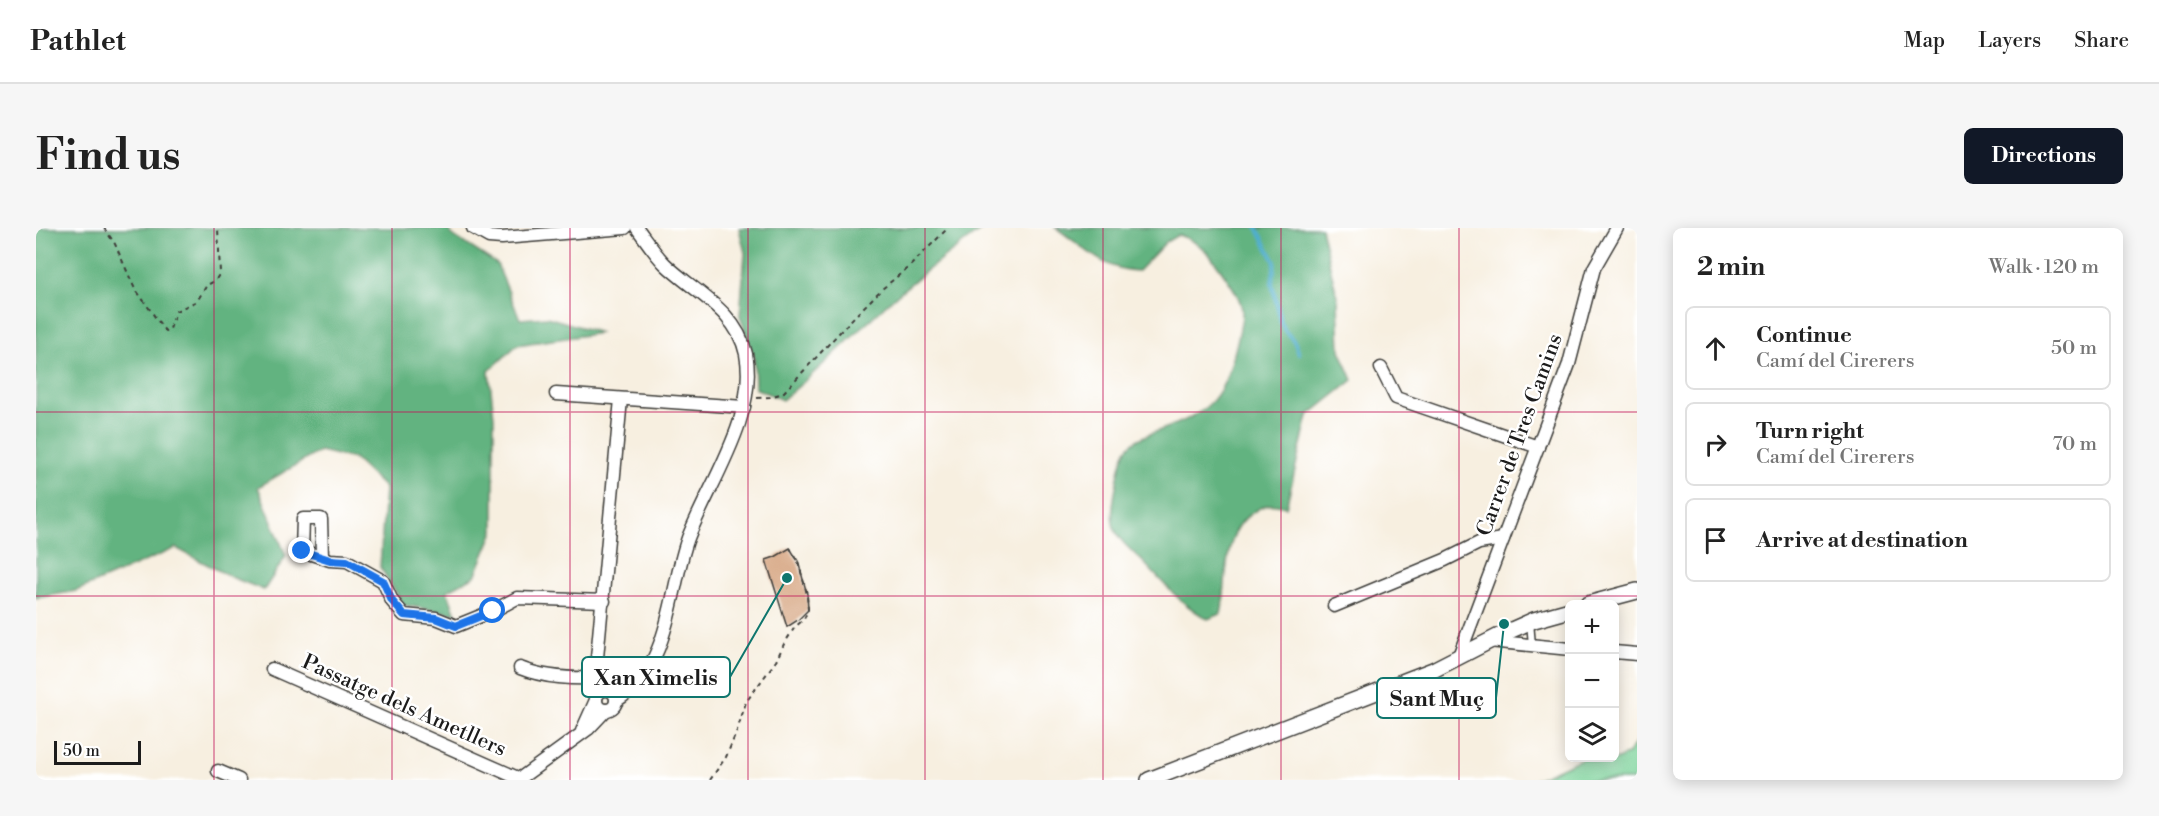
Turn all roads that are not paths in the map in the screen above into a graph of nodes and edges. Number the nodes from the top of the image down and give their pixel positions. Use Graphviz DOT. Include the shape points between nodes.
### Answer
graph roads {
  1 [pos="473,228"];
  2 [pos="625,228"];
  3 [pos="637,228"];
  4 [pos="1617,228"];
  5 [pos="1381,368"];
  6 [pos="556,394"];
  7 [pos="621,399"];
  8 [pos="745,403"];
  9 [pos="1538,447"];
  10 [pos="1503,539"];
  11 [pos="321,557"];
  12 [pos="1637,591"];
  13 [pos="1603,600"];
  14 [pos="604,601"];
  15 [pos="1334,606"];
  16 [pos="1565,611"];
  17 [pos="1530,622"];
  18 [pos="1489,641"];
  19 [pos="1532,645"];
  20 [pos="1565,649"];
  21 [pos="1619,652"];
  22 [pos="1637,654"];
  23 [pos="1459,656"];
  24 [pos="520,668"];
  25 [pos="272,669"];
  26 [pos="599,678"];
  27 [pos="606,695"];
  28 [pos="581,732"];
  29 [pos="218,771"];
  30 [pos="519,779"];
  31 [pos="239,780"];
  32 [pos="1149,780"];
  1 -- 2 [label="street" via="489,237 502,238"];
  3 -- 8 [label="street" via="663,262 732,322 746,352"];
  4 -- 9 [label="street, Carrer de Tres Camins" via="1594,268 1569,364"];
  5 -- 9 [label="street" via="1395,398"];
  6 -- 7 [label="street"];
  7 -- 8 [label="street"];
  7 -- 14 [label="street"];
  8 -- 27 [label="street" via="740,423 688,540 658,650 634,686"];
  9 -- 10 [label="street, Carrer de Tres Camins"];
  10 -- 15 [label="street" via="1479,543"];
  10 -- 23 [label="street, Carrer de Tres Camins"];
  11 -- 14 [label="street" via="347,561 383,581 404,615 436,618 456,626 517,598"];
  12 -- 13 [label="street"];
  14 -- 26 [label="street" via="597,658"];
  16 -- 17 [label="street"];
  17 -- 18 [label="street"];
  17 -- 19 [label="lane"];
  18 -- 19 [label="street"];
  18 -- 23 [label="street"];
  19 -- 20 [label="street"];
  21 -- 22 [label="street"];
  23 -- 32 [label="street" via="1433,670"];
  24 -- 26 [label="street" via="537,675"];
  25 -- 30 [label="street, Passatge dels Ametllers"];
  26 -- 27 [label="street"];
  27 -- 28 [label="street"];
  27 -- 28 [label="street" via="598,706 606,710"];
  28 -- 30 [label="street"];
  29 -- 31 [label="street"];
}
